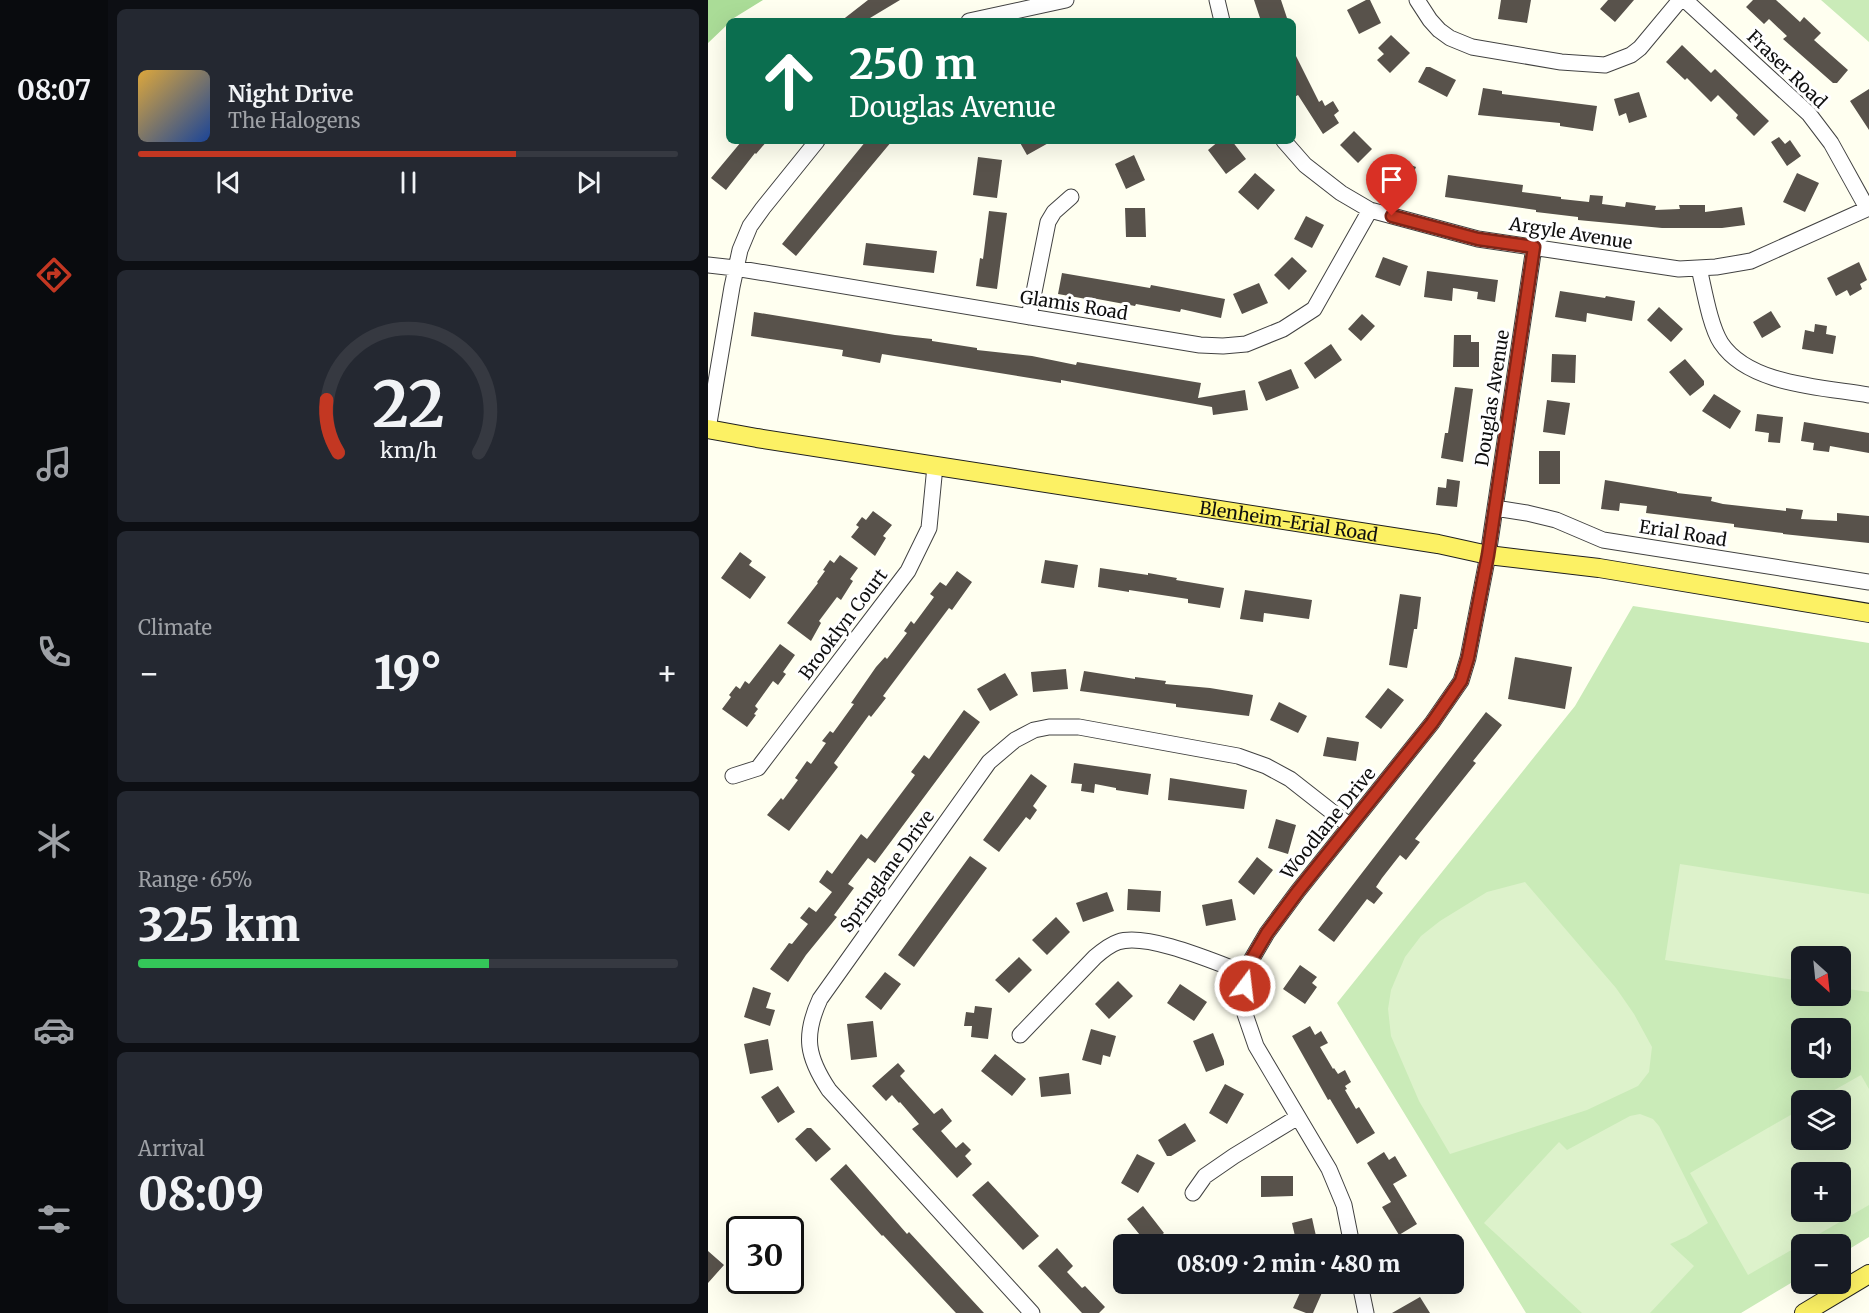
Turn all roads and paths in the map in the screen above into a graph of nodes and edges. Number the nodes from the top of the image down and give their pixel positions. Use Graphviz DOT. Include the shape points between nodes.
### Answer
graph roads {
  1 [pos="1066,0"];
  2 [pos="1217,0"];
  3 [pos="1417,0"];
  4 [pos="1680,0"];
  5 [pos="1684,0"];
  6 [pos="983,18"];
  7 [pos="1221,18"];
  8 [pos="815,144"];
  9 [pos="1287,144"];
  10 [pos="1071,197"];
  11 [pos="1868,208"];
  12 [pos="1370,210"];
  13 [pos="1534,247"];
  14 [pos="708,265"];
  15 [pos="735,268"];
  16 [pos="1699,268"];
  17 [pos="1029,317"];
  18 [pos="1869,394"];
  19 [pos="708,429"];
  20 [pos="935,466"];
  21 [pos="1495,508"];
  22 [pos="1488,555"];
  23 [pos="1869,582"];
  24 [pos="1869,613"];
  25 [pos="733,776"];
  26 [pos="1350,826"];
  27 [pos="1247,974"];
  28 [pos="1020,1035"];
  29 [pos="1298,1117"];
  30 [pos="1193,1193"];
  31 [pos="1350,1234"];
  32 [pos="1869,1274"];
  33 [pos="1362,1294"];
  34 [pos="1032,1313"];
  35 [pos="1366,1313"];
  36 [pos="1804,1313"];
  1 -- 6 [label="street"];
  2 -- 7 [label="street"];
  3 -- 4 [label="street" via="1439,30 1472,47 1605,65 1640,48"];
  5 -- 11 [label="street, Fraser Road" via="1809,114 1831,143"];
  8 -- 15 [label="street" via="750,226"];
  9 -- 12 [label="street, Argyle Avenue" via="1305,165"];
  10 -- 17 [label="street" via="1048,222"];
  11 -- 16 [label="street, Argyle Avenue" via="1751,261"];
  12 -- 13 [label="street, Argyle Avenue" via="1478,239"];
  12 -- 17 [label="street, Glamis Road" via="1314,309 1283,329 1246,344 1200,345"];
  13 -- 16 [label="street, Argyle Avenue" via="1679,269"];
  13 -- 21 [label="street, Douglas Avenue"];
  14 -- 15 [label="street, Glamis Road"];
  15 -- 17 [label="street, Glamis Road"];
  15 -- 19 [label="street"];
  16 -- 18 [label="street" via="1720,342 1735,360 1773,379"];
  19 -- 20 [label="main road, Blenheim-Erial Road"];
  20 -- 22 [label="main road, Blenheim-Erial Road"];
  20 -- 25 [label="street, Brooklyn Court" via="929,528 908,571 758,768"];
  21 -- 22 [label="street, Douglas Avenue"];
  21 -- 23 [label="street, Erial Road" via="1556,520 1603,540"];
  22 -- 24 [label="main road, Blenheim-Erial Road" via="1599,568"];
  22 -- 26 [label="street, Woodlane Drive" via="1461,681"];
  26 -- 27 [label="street, Woodlane Drive" via="1267,933"];
  26 -- 34 [label="street, Springlane Drive" via="1290,779 1266,765 1238,756 1079,727 1034,730 989,762 820,999 812,1017 809,1041 816,1071"];
  27 -- 28 [label="street" via="1143,940 1117,942 1095,957"];
  27 -- 29 [label="street, Woodlane Drive" via="1245,1014 1256,1046"];
  29 -- 30 [label="street" via="1205,1176"];
  29 -- 31 [label="street, Woodlane Drive" via="1329,1168 1344,1205"];
  32 -- 36 [label="main road"];
  33 -- 35 [label="street"];
}
